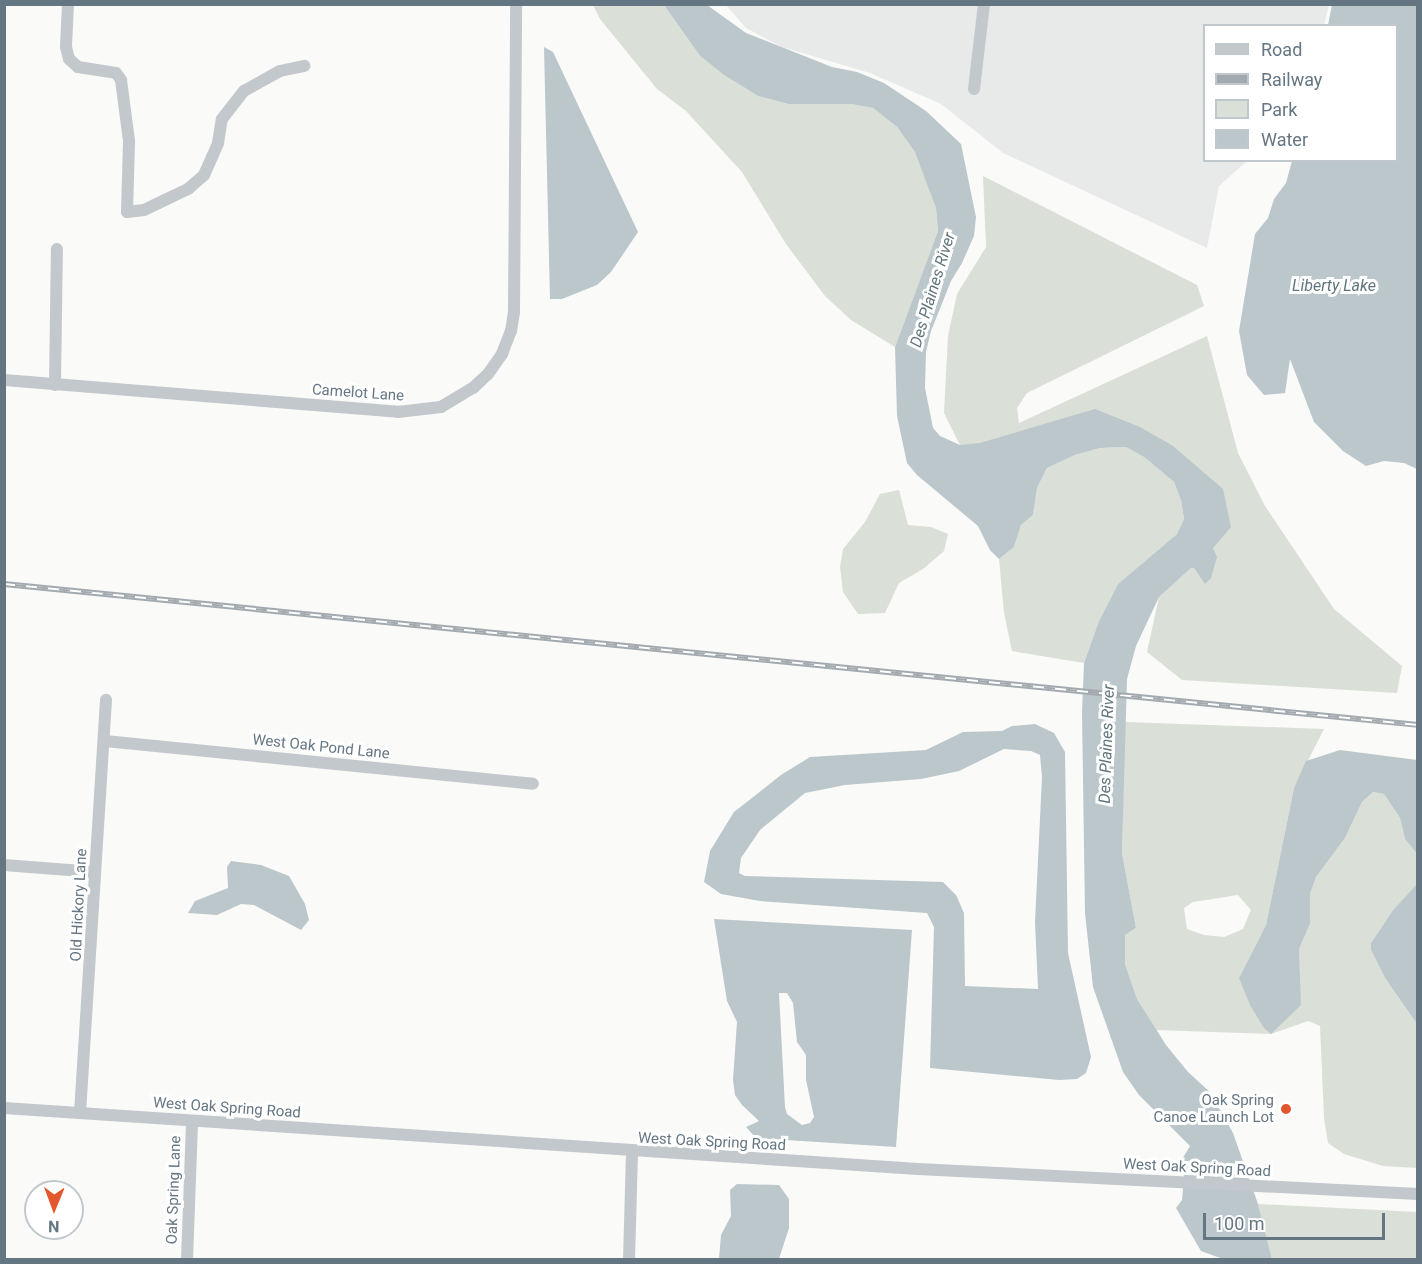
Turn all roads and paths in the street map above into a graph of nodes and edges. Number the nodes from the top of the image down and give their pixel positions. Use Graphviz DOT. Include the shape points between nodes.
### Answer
graph roads {
  1 [pos="68,4"];
  2 [pos="516,4"];
  3 [pos="984,4"];
  4 [pos="304,66"];
  5 [pos="974,89"];
  6 [pos="57,249"];
  7 [pos="4,380"];
  8 [pos="55,385"];
  9 [pos="106,700"];
  10 [pos="105,741"];
  11 [pos="533,784"];
  12 [pos="4,865"];
  13 [pos="95,872"];
  14 [pos="4,1108"];
  15 [pos="80,1113"];
  16 [pos="192,1121"];
  17 [pos="632,1152"];
  18 [pos="1418,1194"];
  19 [pos="187,1260"];
  20 [pos="629,1260"];
  1 -- 4 [label="street" via="69,59 78,67 116,73 121,80 129,141 127,212 144,210 188,189 204,175 218,143 222,119 244,91 280,71"];
  2 -- 8 [label="street, Camelot Lane" via="514,312 502,354 473,388 441,407 398,412"];
  3 -- 5 [label="street"];
  6 -- 8 [label="street"];
  7 -- 8 [label="street, Camelot Lane"];
  9 -- 10 [label="street, Old Hickory Lane"];
  10 -- 11 [label="street, West Oak Pond Lane"];
  10 -- 13 [label="street, Old Hickory Lane"];
  12 -- 13 [label="street"];
  13 -- 15 [label="street, Old Hickory Lane"];
  14 -- 15 [label="street, West Oak Spring Road"];
  15 -- 16 [label="street, West Oak Spring Road"];
  16 -- 17 [label="street, West Oak Spring Road"];
  16 -- 19 [label="street, Oak Spring Lane"];
  17 -- 18 [label="street, West Oak Spring Road"];
  17 -- 20 [label="street"];
}
